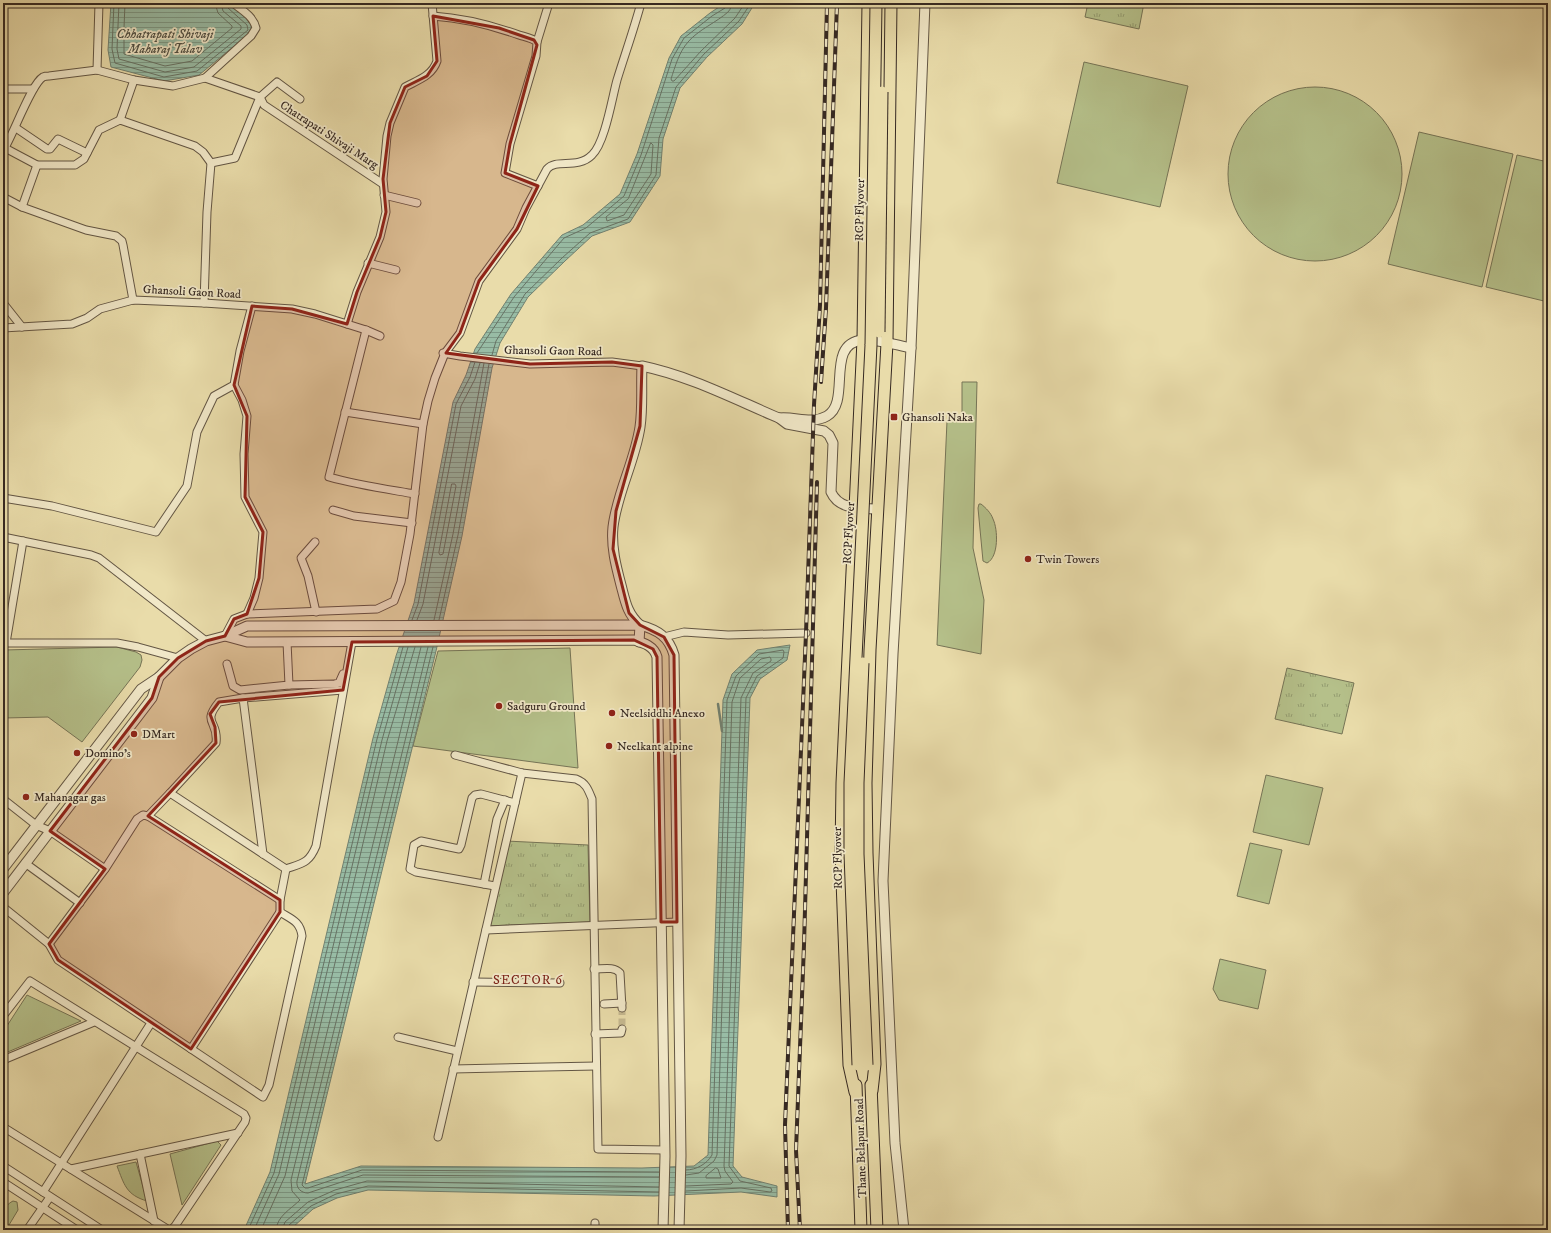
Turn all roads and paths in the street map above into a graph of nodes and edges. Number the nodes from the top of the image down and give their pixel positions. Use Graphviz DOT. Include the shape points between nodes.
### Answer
graph roads {
  1 [pos="99,3"];
  2 [pos="233,3"];
  3 [pos="432,3"];
  4 [pos="549,3"];
  5 [pos="641,3"];
  6 [pos="868,3"];
  7 [pos="876,3"];
  8 [pos="883,3"];
  9 [pos="891,3"];
  10 [pos="925,3"];
  11 [pos="433,16"];
  12 [pos="537,42"];
  13 [pos="97,70"];
  14 [pos="205,78"];
  15 [pos="134,80"];
  16 [pos="3,89"];
  17 [pos="33,89"];
  18 [pos="260,97"];
  19 [pos="300,99"];
  20 [pos="120,120"];
  21 [pos="16,128"];
  22 [pos="4,150"];
  23 [pos="87,153"];
  24 [pos="211,162"];
  25 [pos="37,165"];
  26 [pos="383,184"];
  27 [pos="538,186"];
  28 [pos="384,195"];
  29 [pos="3,197"];
  30 [pos="417,203"];
  31 [pos="22,207"];
  32 [pos="368,263"];
  33 [pos="396,270"];
  34 [pos="133,300"];
  35 [pos="3,303"];
  36 [pos="204,303"];
  37 [pos="252,306"];
  38 [pos="347,324"];
  39 [pos="22,327"];
  40 [pos="3,328"];
  41 [pos="366,330"];
  42 [pos="380,336"];
  43 [pos="863,340"];
  44 [pos="887,343"];
  45 [pos="911,348"];
  46 [pos="443,353"];
  47 [pos="642,366"];
  48 [pos="234,385"];
  49 [pos="346,412"];
  50 [pos="779,418"];
  51 [pos="423,424"];
  52 [pos="415,494"];
  53 [pos="3,498"];
  54 [pos="855,508"];
  55 [pos="878,509"];
  56 [pos="333,510"];
  57 [pos="412,523"];
  58 [pos="3,537"];
  59 [pos="23,541"];
  60 [pos="315,542"];
  61 [pos="316,612"];
  62 [pos="247,614"];
  63 [pos="640,625"];
  64 [pos="371,626"];
  65 [pos="806,632"];
  66 [pos="225,636"];
  67 [pos="664,637"];
  68 [pos="206,641"];
  69 [pos="370,641"];
  70 [pos="287,642"];
  71 [pos="352,642"];
  72 [pos="639,642"];
  73 [pos="4,643"];
  74 [pos="178,658"];
  75 [pos="228,664"];
  76 [pos="344,664"];
  77 [pos="159,677"];
  78 [pos="290,685"];
  79 [pos="343,690"];
  80 [pos="243,698"];
  81 [pos="455,755"];
  82 [pos="522,774"];
  83 [pos="170,793"];
  84 [pos="505,800"];
  85 [pos="4,801"];
  86 [pos="515,803"];
  87 [pos="148,816"];
  88 [pos="36,825"];
  89 [pos="50,831"];
  90 [pos="263,854"];
  91 [pos="25,863"];
  92 [pos="3,869"];
  93 [pos="105,869"];
  94 [pos="286,869"];
  95 [pos="484,884"];
  96 [pos="495,886"];
  97 [pos="3,893"];
  98 [pos="280,900"];
  99 [pos="80,903"];
  100 [pos="3,907"];
  101 [pos="280,912"];
  102 [pos="661,922"];
  103 [pos="678,922"];
  104 [pos="594,925"];
  105 [pos="486,930"];
  106 [pos="49,944"];
  107 [pos="594,969"];
  108 [pos="474,982"];
  109 [pos="560,983"];
  110 [pos="604,1004"];
  111 [pos="3,1016"];
  112 [pos="94,1022"];
  113 [pos="151,1023"];
  114 [pos="622,1029"];
  115 [pos="595,1034"];
  116 [pos="398,1038"];
  117 [pos="135,1047"];
  118 [pos="191,1050"];
  119 [pos="457,1051"];
  120 [pos="3,1060"];
  121 [pos="863,1065"];
  122 [pos="596,1066"];
  123 [pos="453,1069"];
  124 [pos="872,1091"];
  125 [pos="855,1092"];
  126 [pos="3,1127"];
  127 [pos="238,1133"];
  128 [pos="438,1137"];
  129 [pos="665,1153"];
  130 [pos="140,1154"];
  131 [pos="61,1163"];
  132 [pos="3,1166"];
  133 [pos="71,1168"];
  134 [pos="3,1182"];
  135 [pos="43,1192"];
  136 [pos="50,1197"];
  137 [pos="42,1208"];
  138 [pos="154,1221"];
  139 [pos="680,1225"];
  140 [pos="27,1230"];
  141 [pos="77,1230"];
  142 [pos="102,1230"];
  143 [pos="170,1230"];
  144 [pos="663,1230"];
  145 [pos="861,1230"];
  146 [pos="877,1230"];
  147 [pos="904,1230"];
  1 -- 13 [label="street"];
  2 -- 14 [label="street" via="250,16 256,28 251,36"];
  3 -- 11 [label="street"];
  4 -- 12 [label="street"];
  5 -- 27 [label="street" via="602,138 593,155 581,162 550,165"];
  6 -- 43 [label="main road"];
  7 -- 121 [label="main road, RCP Flyover, bridge" via="871,345 850,782 850,854"];
  8 -- 121 [label="main road, RCP Flyover, bridge" via="879,346 858,783"];
  9 -- 44 [label="main road"];
  10 -- 45 [label="street"];
  11 -- 12 [label="street" via="462,19 499,28"];
  11 -- 26 [label="street" via="437,61 435,69 405,87 388,130"];
  12 -- 27 [label="street" via="536,56 510,144 505,173"];
  13 -- 15 [label="street"];
  13 -- 17 [label="street" via="42,78"];
  14 -- 15 [label="street" via="173,86"];
  14 -- 18 [label="street"];
  15 -- 20 [label="street"];
  16 -- 17 [label="street"];
  17 -- 21 [label="street"];
  18 -- 19 [label="street, Chatrapati Shivaji Marg" via="277,82"];
  18 -- 24 [label="street" via="235,158"];
  18 -- 26 [label="street, Chatrapati Shivaji Marg" via="264,105"];
  20 -- 23 [label="street" via="100,130"];
  20 -- 24 [label="street" via="195,146"];
  21 -- 22 [label="street"];
  21 -- 23 [label="street" via="47,149 50,149 58,139"];
  22 -- 25 [label="street"];
  23 -- 25 [label="street" via="84,159 75,165"];
  24 -- 36 [label="street"];
  25 -- 31 [label="street"];
  26 -- 28 [label="street"];
  27 -- 46 [label="street" via="517,229 480,281 460,333"];
  28 -- 30 [label="street"];
  28 -- 32 [label="street" via="386,212 380,237"];
  29 -- 31 [label="street"];
  31 -- 34 [label="street" via="86,230 116,236 122,241"];
  32 -- 33 [label="street"];
  32 -- 38 [label="street"];
  34 -- 36 [label="street, Ghansoli Gaon Road"];
  34 -- 39 [label="street, Ghansoli Gaon Road" via="100,309 72,324"];
  35 -- 39 [label="street"];
  36 -- 37 [label="street, Ghansoli Gaon Road"];
  37 -- 38 [label="street, Ghansoli Gaon Road" via="292,309"];
  37 -- 48 [label="street"];
  38 -- 41 [label="street, Ghansoli Gaon Road"];
  39 -- 40 [label="street, Ghansoli Gaon Road"];
  41 -- 42 [label="street, Ghansoli Gaon Road"];
  41 -- 49 [label="street"];
  43 -- 44 [label="street"];
  43 -- 50 [label="street" via="848,345 843,352 836,406 830,414 817,420"];
  43 -- 54 [label="main road"];
  44 -- 45 [label="street"];
  44 -- 55 [label="main road"];
  45 -- 147 [label="street" via="892,661 883,881 895,1143"];
  46 -- 47 [label="street, Ghansoli Gaon Road" via="530,364 612,362"];
  46 -- 51 [label="street"];
  47 -- 50 [label="street" via="686,378"];
  47 -- 63 [label="street" via="640,426 616,511 613,535 613,549 629,613"];
  48 -- 53 [label="street" via="214,396 197,432 187,486 156,532 52,506"];
  48 -- 62 [label="street" via="247,416 244,454 245,497 263,532 259,578"];
  49 -- 51 [label="street"];
  49 -- 52 [label="street" via="329,477 354,484"];
  50 -- 54 [label="street" via="787,424 824,431 829,435 833,443 831,492 834,499 841,504"];
  51 -- 52 [label="street"];
  52 -- 57 [label="street"];
  54 -- 55 [label="street"];
  54 -- 125 [label="main road" via="841,846 849,1066"];
  55 -- 124 [label="main road" via="866,783 875,1064"];
  56 -- 57 [label="street" via="354,516"];
  57 -- 61 [label="street" via="401,582 394,601 377,609"];
  58 -- 59 [label="street"];
  59 -- 68 [label="street" via="99,558"];
  59 -- 73 [label="street"];
  60 -- 61 [label="street" via="301,558"];
  61 -- 62 [label="street"];
  62 -- 66 [label="street" via="234,619"];
  63 -- 64 [label="street"];
  63 -- 67 [label="street" via="658,631"];
  63 -- 72 [label="street"];
  64 -- 66 [label="street" via="247,626"];
  64 -- 69 [label="street"];
  65 -- 67 [label="street" via="728,635 684,632"];
  66 -- 68 [label="street"];
  66 -- 70 [label="street" via="247,642"];
  67 -- 103 [label="street" via="671,644 674,655"];
  68 -- 74 [label="street"];
  69 -- 71 [label="street"];
  69 -- 72 [label="street"];
  70 -- 71 [label="street"];
  70 -- 78 [label="street"];
  71 -- 79 [label="street"];
  72 -- 102 [label="street" via="649,645 657,657"];
  73 -- 74 [label="street" via="117,643 138,646"];
  74 -- 77 [label="street"];
  75 -- 78 [label="street" via="233,686 240,690"];
  76 -- 78 [label="street" via="342,677 338,683"];
  77 -- 88 [label="street" via="141,689"];
  77 -- 89 [label="street" via="152,698"];
  79 -- 80 [label="street"];
  79 -- 94 [label="street" via="316,846 311,858"];
  80 -- 83 [label="street" via="219,702 213,709 210,721 215,727 216,742"];
  80 -- 90 [label="street"];
  81 -- 82 [label="street"];
  82 -- 86 [label="street"];
  82 -- 104 [label="street" via="576,779 588,788 592,799"];
  83 -- 87 [label="street"];
  83 -- 90 [label="street"];
  84 -- 86 [label="street"];
  84 -- 95 [label="street" via="496,819"];
  84 -- 95 [label="street" via="481,794 472,798 459,849 422,841 414,845 410,869"];
  85 -- 88 [label="street"];
  86 -- 96 [label="street"];
  87 -- 93 [label="street" via="143,815 137,819"];
  87 -- 98 [label="street"];
  88 -- 89 [label="street"];
  88 -- 92 [label="street"];
  89 -- 91 [label="street"];
  89 -- 93 [label="street"];
  90 -- 94 [label="street"];
  91 -- 97 [label="street"];
  91 -- 99 [label="street"];
  93 -- 99 [label="street"];
  94 -- 98 [label="street"];
  95 -- 96 [label="street"];
  96 -- 105 [label="street"];
  98 -- 101 [label="street"];
  99 -- 106 [label="street"];
  100 -- 106 [label="street"];
  101 -- 118 [label="street"];
  101 -- 118 [label="street" via="298,923 302,936 269,1085 263,1097"];
  102 -- 103 [label="street"];
  102 -- 104 [label="street"];
  102 -- 129 [label="street"];
  103 -- 139 [label="street"];
  104 -- 105 [label="street"];
  104 -- 107 [label="street"];
  105 -- 108 [label="street"];
  106 -- 113 [label="street" via="58,960"];
  107 -- 110 [label="street" via="612,968 620,973 622,1006"];
  107 -- 115 [label="street"];
  108 -- 109 [label="street"];
  108 -- 119 [label="street"];
  111 -- 112 [label="street" via="30,981"];
  112 -- 117 [label="street"];
  112 -- 120 [label="street"];
  113 -- 117 [label="street"];
  113 -- 118 [label="street"];
  114 -- 115 [label="street" via="621,1033"];
  115 -- 122 [label="street"];
  116 -- 119 [label="street"];
  117 -- 127 [label="street" via="244,1114 245,1122"];
  117 -- 131 [label="street"];
  119 -- 123 [label="street"];
  121 -- 124 [label="main road, Thane Belapur Road"];
  121 -- 125 [label="main road, Thane Belapur Road"];
  122 -- 123 [label="street"];
  122 -- 129 [label="street" via="598,1149"];
  123 -- 128 [label="street"];
  124 -- 146 [label="main road, Thane Belapur Road"];
  125 -- 145 [label="main road, Thane Belapur Road"];
  126 -- 131 [label="street"];
  127 -- 130 [label="street"];
  127 -- 143 [label="street"];
  129 -- 144 [label="street"];
  130 -- 133 [label="street"];
  130 -- 138 [label="street"];
  131 -- 133 [label="street"];
  131 -- 135 [label="street"];
  132 -- 135 [label="street"];
  133 -- 138 [label="street"];
  134 -- 137 [label="street"];
  135 -- 136 [label="street"];
  136 -- 137 [label="street"];
  136 -- 142 [label="street"];
  137 -- 140 [label="street"];
  137 -- 141 [label="street"];
  138 -- 143 [label="street"];
}
